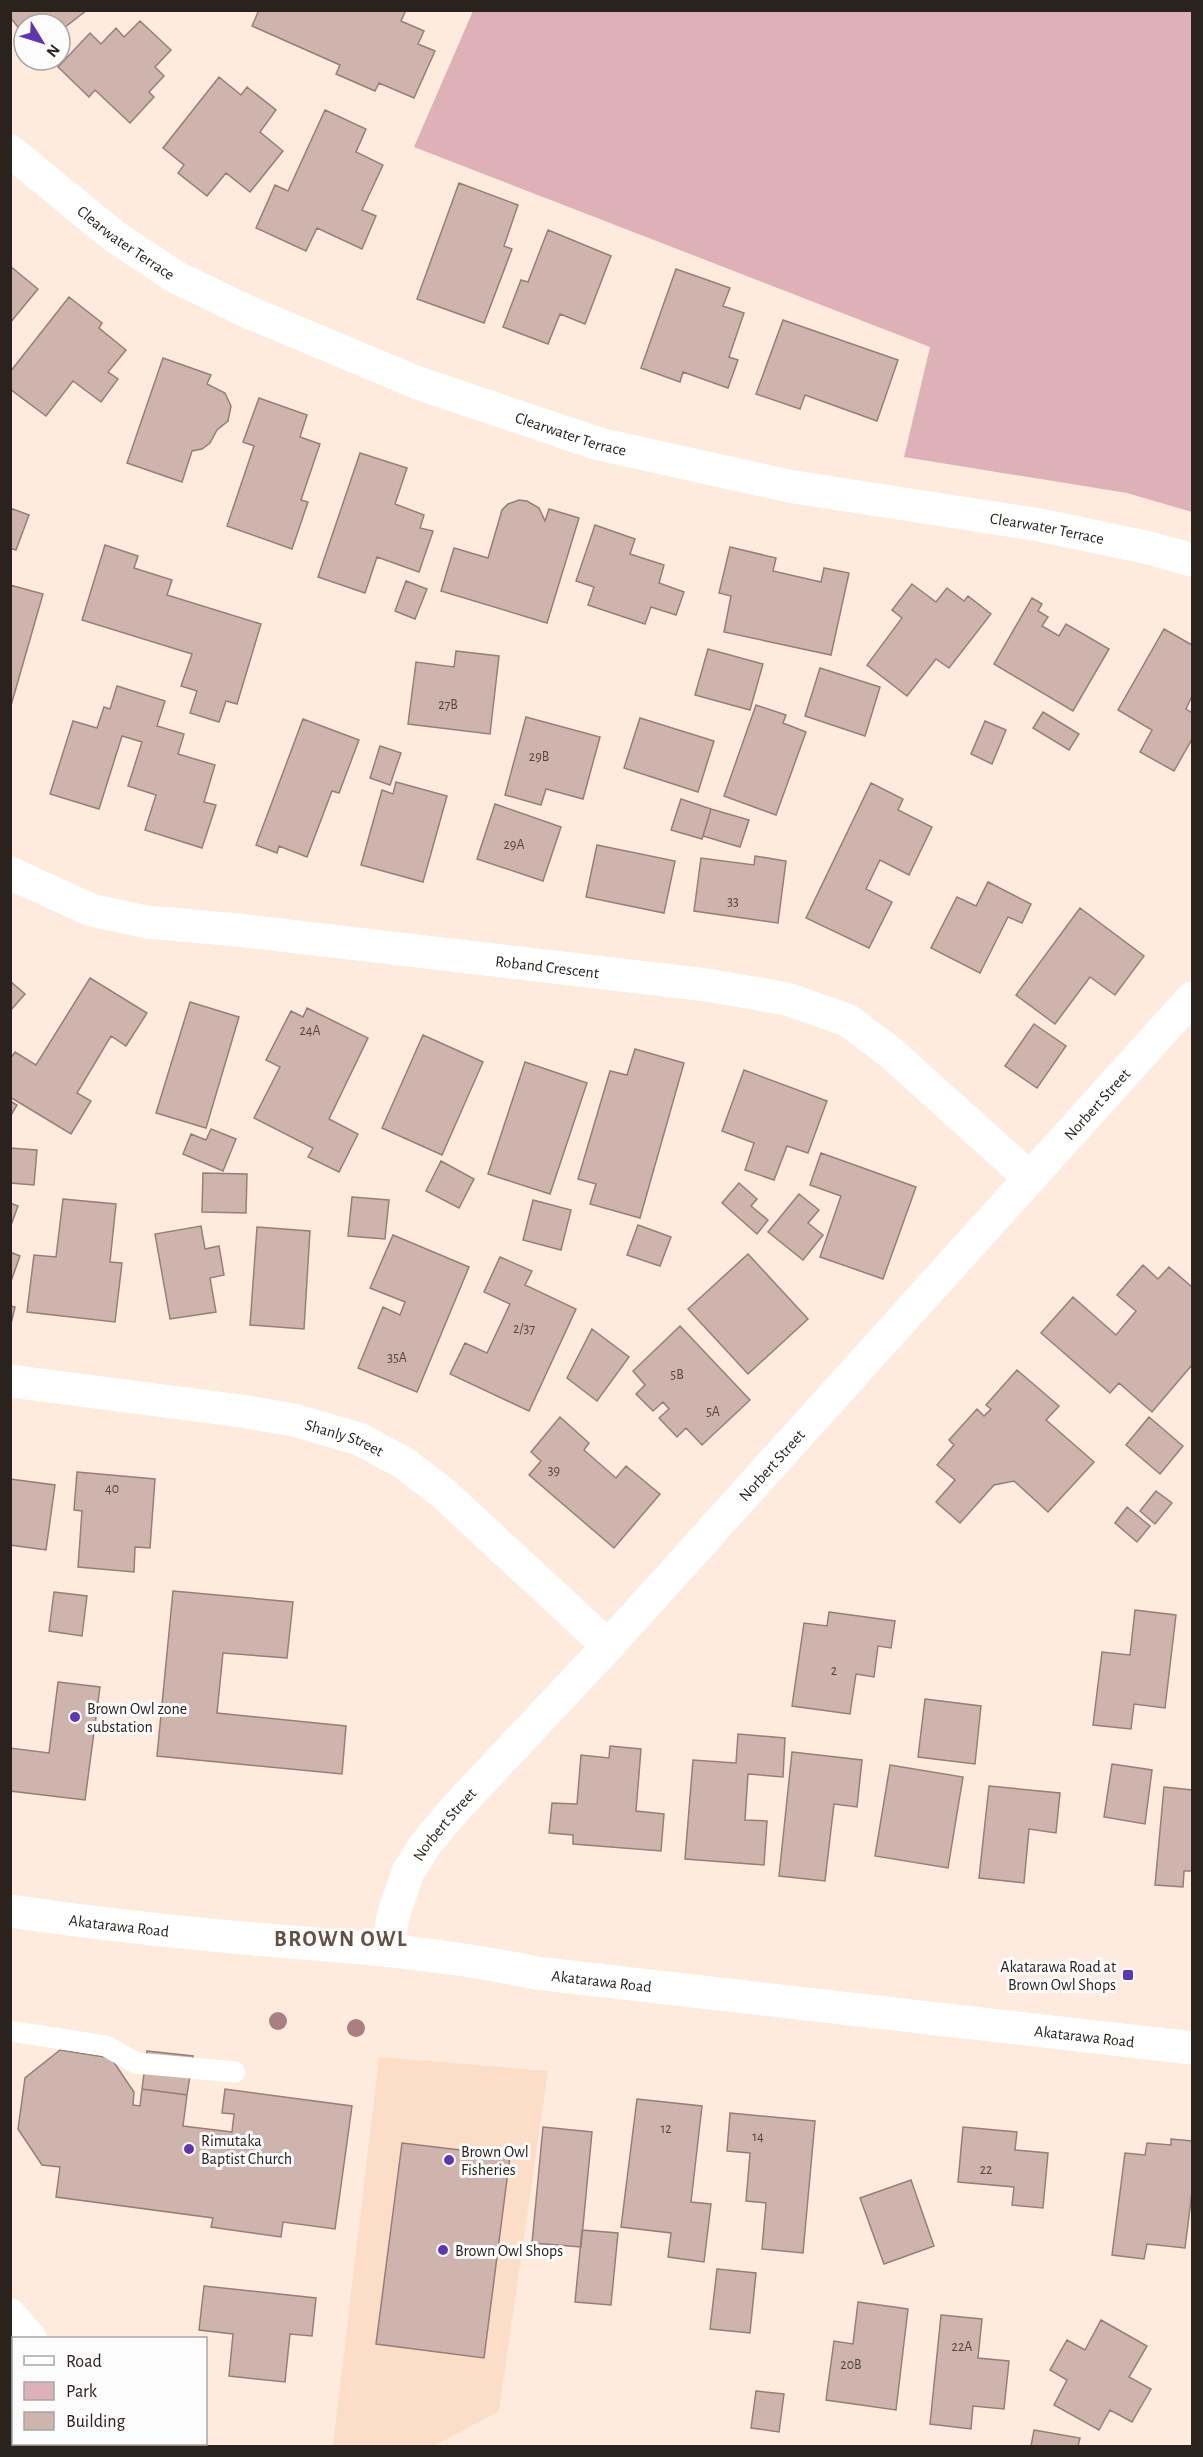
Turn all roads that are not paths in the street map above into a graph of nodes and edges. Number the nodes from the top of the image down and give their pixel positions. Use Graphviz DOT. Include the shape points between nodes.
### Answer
graph roads {
  1 [pos="10,151"];
  2 [pos="1192,560"];
  3 [pos="10,873"];
  4 [pos="1192,998"];
  5 [pos="1030,1178"];
  6 [pos="10,1381"];
  7 [pos="608,1646"];
  8 [pos="10,1911"];
  9 [pos="388,1950"];
  10 [pos="10,2031"];
  11 [pos="1192,2048"];
  12 [pos="235,2072"];
  13 [pos="10,2315"];
  14 [pos="29,2337"];
  1 -- 2 [label="main road, Clearwater Terrace" via="114,236 174,276 246,311 418,383 599,444 788,486 1040,525"];
  3 -- 5 [label="main road, Roband Crescent" via="91,910 146,922 707,985 787,999 847,1020 890,1052"];
  4 -- 5 [label="main road, Norbert Street"];
  5 -- 7 [label="main road, Norbert Street"];
  6 -- 7 [label="main road, Shanly Street" via="241,1411 294,1420 359,1439 404,1463 443,1493"];
  7 -- 9 [label="main road, Norbert Street" via="425,1845 408,1872 393,1916"];
  8 -- 9 [label="main road, Akatarawa Road"];
  9 -- 11 [label="main road, Akatarawa Road" via="487,1962 536,1973"];
  10 -- 12 [label="lane" via="106,2046 136,2063"];
  13 -- 14 [label="main road"];
}
